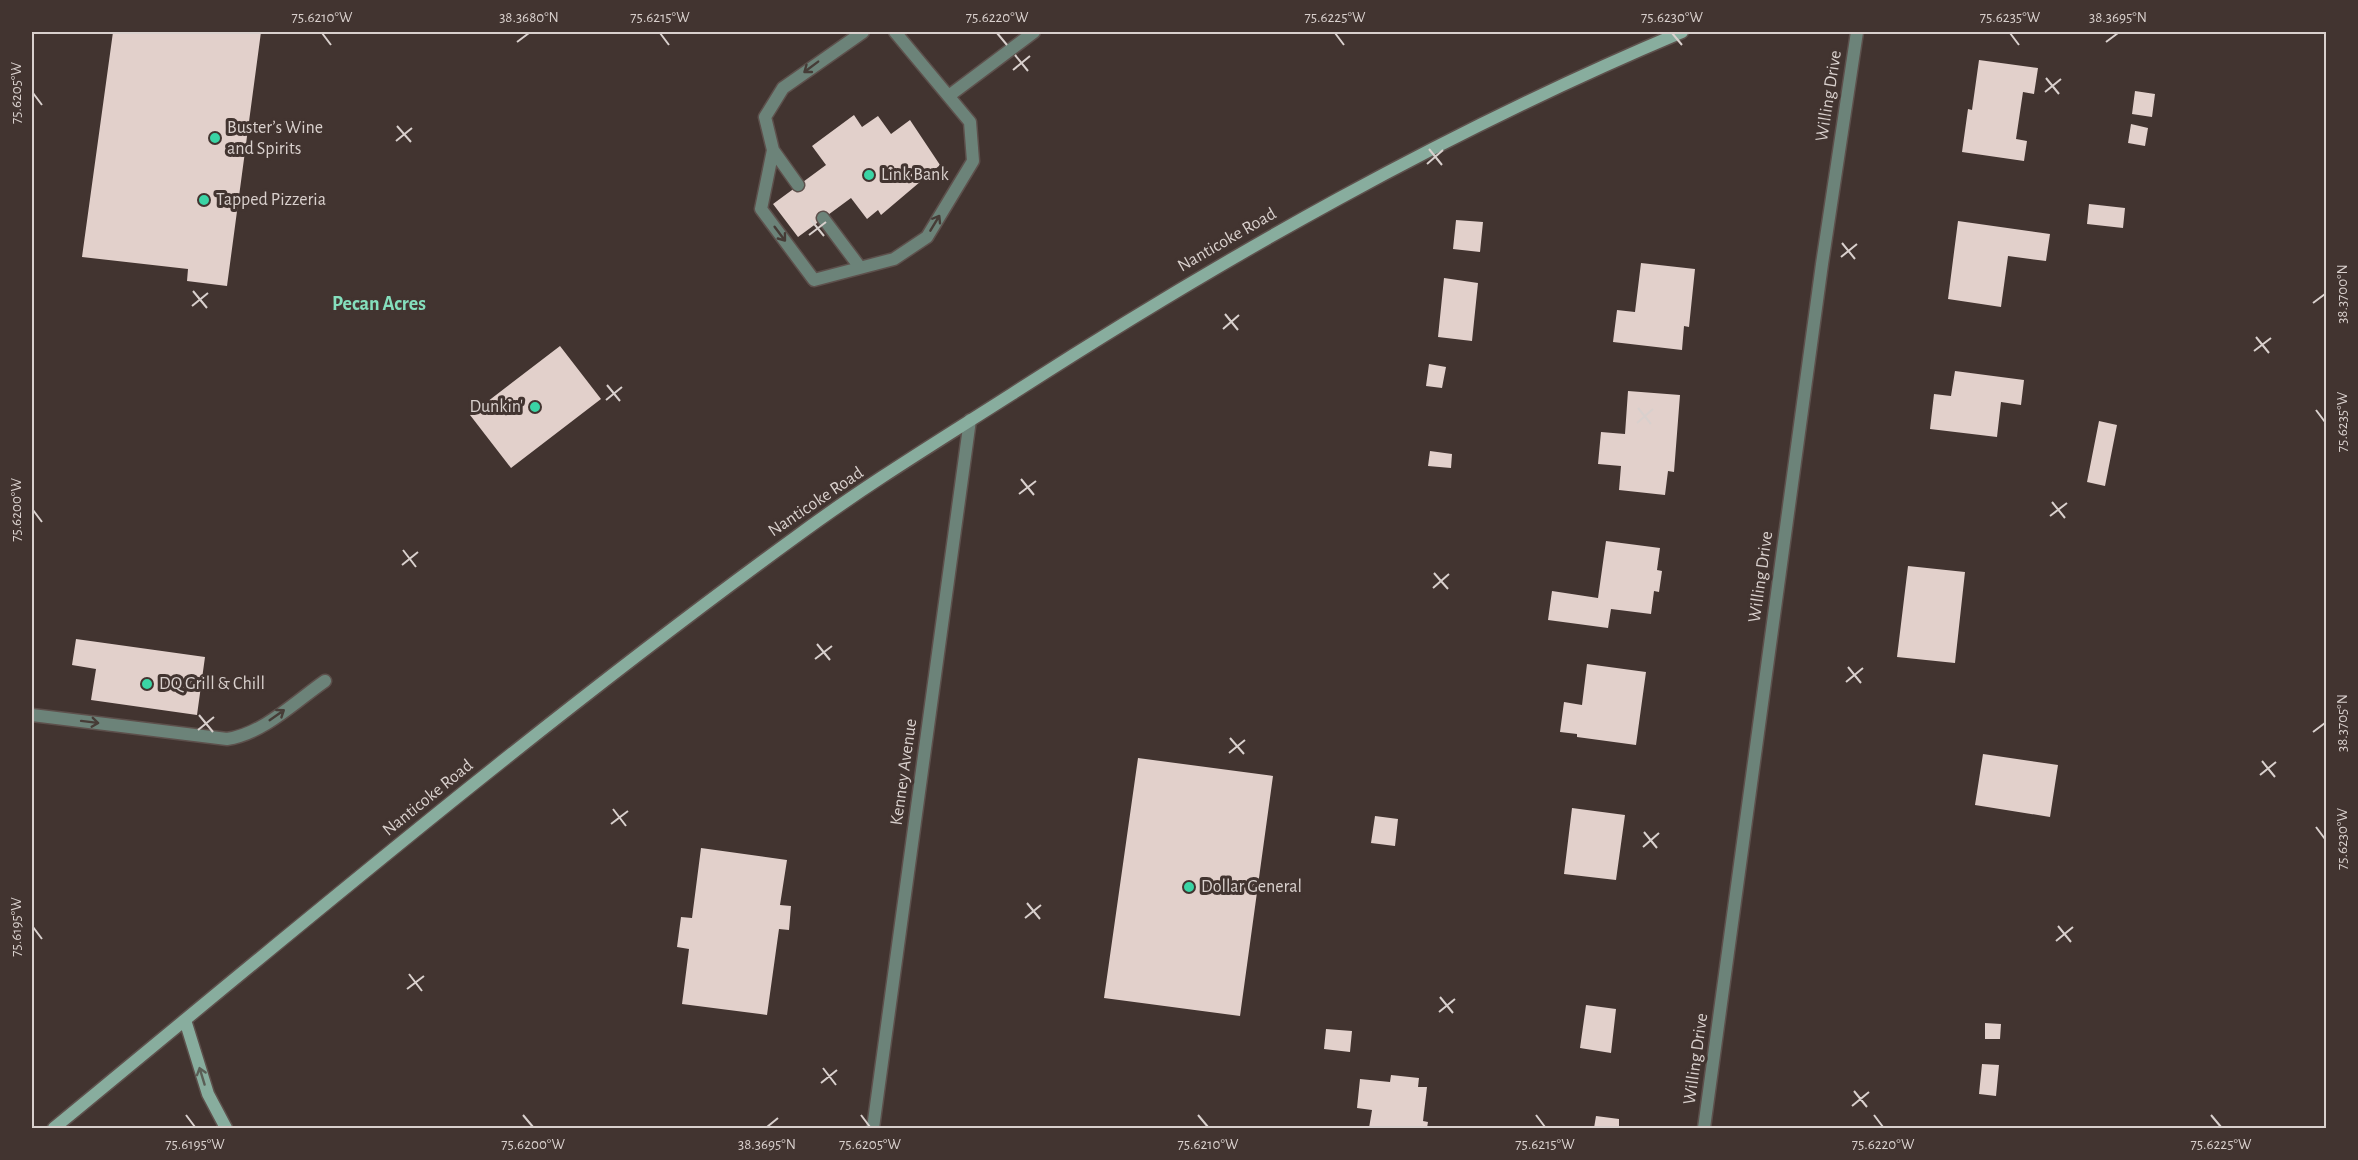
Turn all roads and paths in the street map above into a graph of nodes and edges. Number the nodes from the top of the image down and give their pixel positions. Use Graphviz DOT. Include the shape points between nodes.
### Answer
graph roads {
  1 [pos="858,32"];
  2 [pos="863,32"];
  3 [pos="895,32"];
  4 [pos="1034,32"];
  5 [pos="1682,32"];
  6 [pos="1857,32"];
  7 [pos="950,95"];
  8 [pos="773,150"];
  9 [pos="798,185"];
  10 [pos="823,218"];
  11 [pos="859,266"];
  12 [pos="970,420"];
  13 [pos="325,681"];
  14 [pos="32,714"];
  15 [pos="185,1020"];
  16 [pos="54,1128"];
  17 [pos="226,1128"];
  18 [pos="873,1128"];
  19 [pos="1704,1128"];
  1 -- 2 [label="street"];
  1 -- 8 [label="street, one-way" via="783,88 765,117"];
  3 -- 7 [label="street"];
  4 -- 7 [label="street"];
  5 -- 12 [label="main road, Nanticoke Road" via="1582,74 1472,128 1228,259"];
  6 -- 19 [label="street, Willing Drive"];
  11 -- 7 [label="street, one-way" via="894,259 927,237 973,161 970,122"];
  8 -- 9 [label="street"];
  8 -- 11 [label="street, one-way" via="761,209 814,280"];
  10 -- 11 [label="street"];
  12 -- 15 [label="main road, Nanticoke Road" via="801,532 666,634 511,754"];
  12 -- 18 [label="street, Kenney Avenue"];
  14 -- 13 [label="street, one-way" via="227,739 255,730"];
  15 -- 16 [label="main road, Nanticoke Road"];
  17 -- 15 [label="main road, one-way" via="208,1094"];
}
